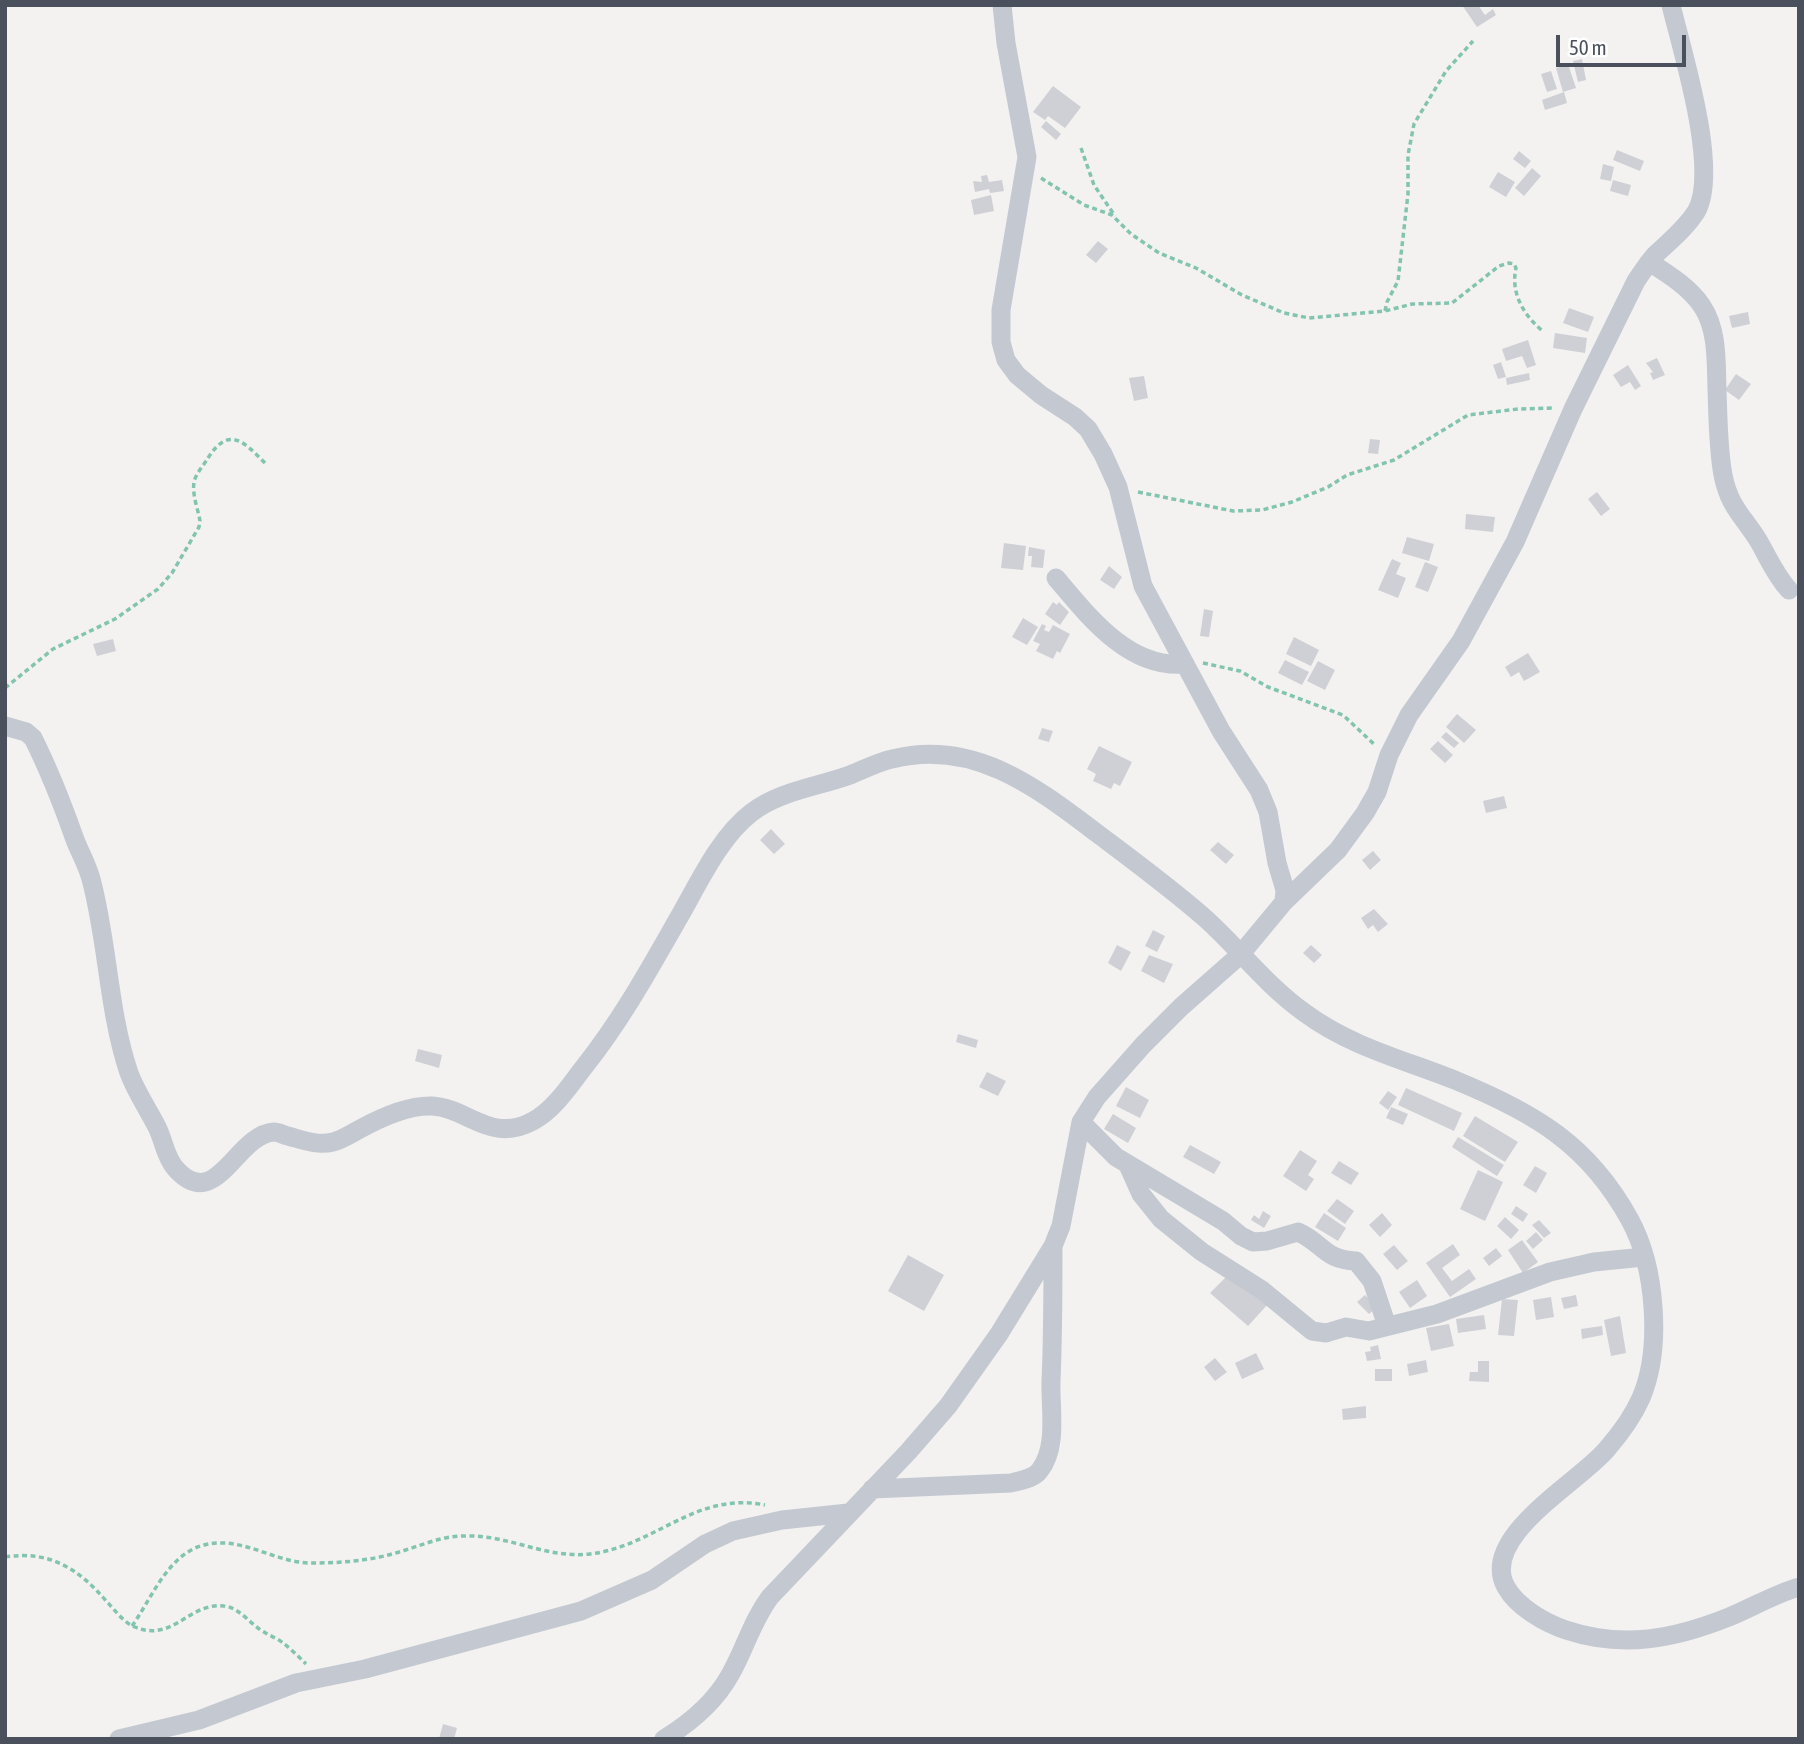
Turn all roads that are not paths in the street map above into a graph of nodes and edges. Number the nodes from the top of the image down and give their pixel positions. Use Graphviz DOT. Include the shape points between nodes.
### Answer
graph roads {
  1 [pos="1003,5"];
  2 [pos="1671,5"];
  3 [pos="1649,262"];
  4 [pos="1056,578"];
  5 [pos="1789,590"];
  6 [pos="1185,664"];
  7 [pos="5,726"];
  8 [pos="1284,902"];
  9 [pos="1240,955"];
  10 [pos="1081,1122"];
  11 [pos="1128,1165"];
  12 [pos="1053,1246"];
  13 [pos="1644,1257"];
  14 [pos="1387,1326"];
  15 [pos="872,1489"];
  16 [pos="848,1513"];
  17 [pos="1799,1587"];
  18 [pos="119,1739"];
  19 [pos="664,1739"];
  1 -- 6 [label="street" via="1027,157 1001,310 1001,342 1017,375 1074,417 1096,441 1118,487 1143,586"];
  2 -- 3 [label="street" via="1698,121 1703,184 1698,209 1687,226"];
  3 -- 5 [label="street" via="1688,290 1710,322 1718,369 1723,474 1729,496"];
  3 -- 8 [label="street" via="1573,409 1532,507 1461,641 1409,715 1377,792 1338,850"];
  4 -- 6 [label="street" via="1102,629 1132,651 1155,663"];
  6 -- 8 [label="street" via="1259,790 1268,812"];
  7 -- 9 [label="street" via="33,738 60,796 90,874 127,1066 168,1158 182,1176 194,1182 205,1183 218,1176 244,1150 274,1132 315,1144 332,1143 426,1105 497,1128 521,1127 540,1118 611,1033 707,867 734,830 752,812 779,797 893,758 951,755 998,767 1095,832 1204,917"];
  8 -- 9 [label="street"];
  9 -- 10 [label="street" via="1143,1045"];
  9 -- 13 [label="street" via="1310,1017 1363,1047 1458,1081 1521,1110 1566,1138 1598,1170 1629,1217"];
  10 -- 11 [label="street"];
  10 -- 12 [label="street" via="1066,1210"];
  11 -- 14 [label="street" via="1141,1194 1161,1219 1312,1331 1326,1333 1346,1327 1369,1331"];
  11 -- 14 [label="street" via="1241,1236 1267,1241 1298,1232 1333,1258 1356,1261 1372,1282"];
  12 -- 15 [label="street" via="948,1406"];
  12 -- 15 [label="street" via="1051,1433 1039,1472 1011,1483"];
  13 -- 14 [label="street" via="1550,1272 1437,1314"];
  13 -- 17 [label="street" via="1654,1337 1640,1399 1604,1455 1537,1510 1509,1544 1501,1576 1507,1591 1550,1624 1632,1642 1723,1619"];
  15 -- 16 [label="street"];
  16 -- 18 [label="street" via="733,1531 652,1580 580,1611 283,1687 199,1720"];
  16 -- 19 [label="street" via="757,1614 718,1694"];
}
